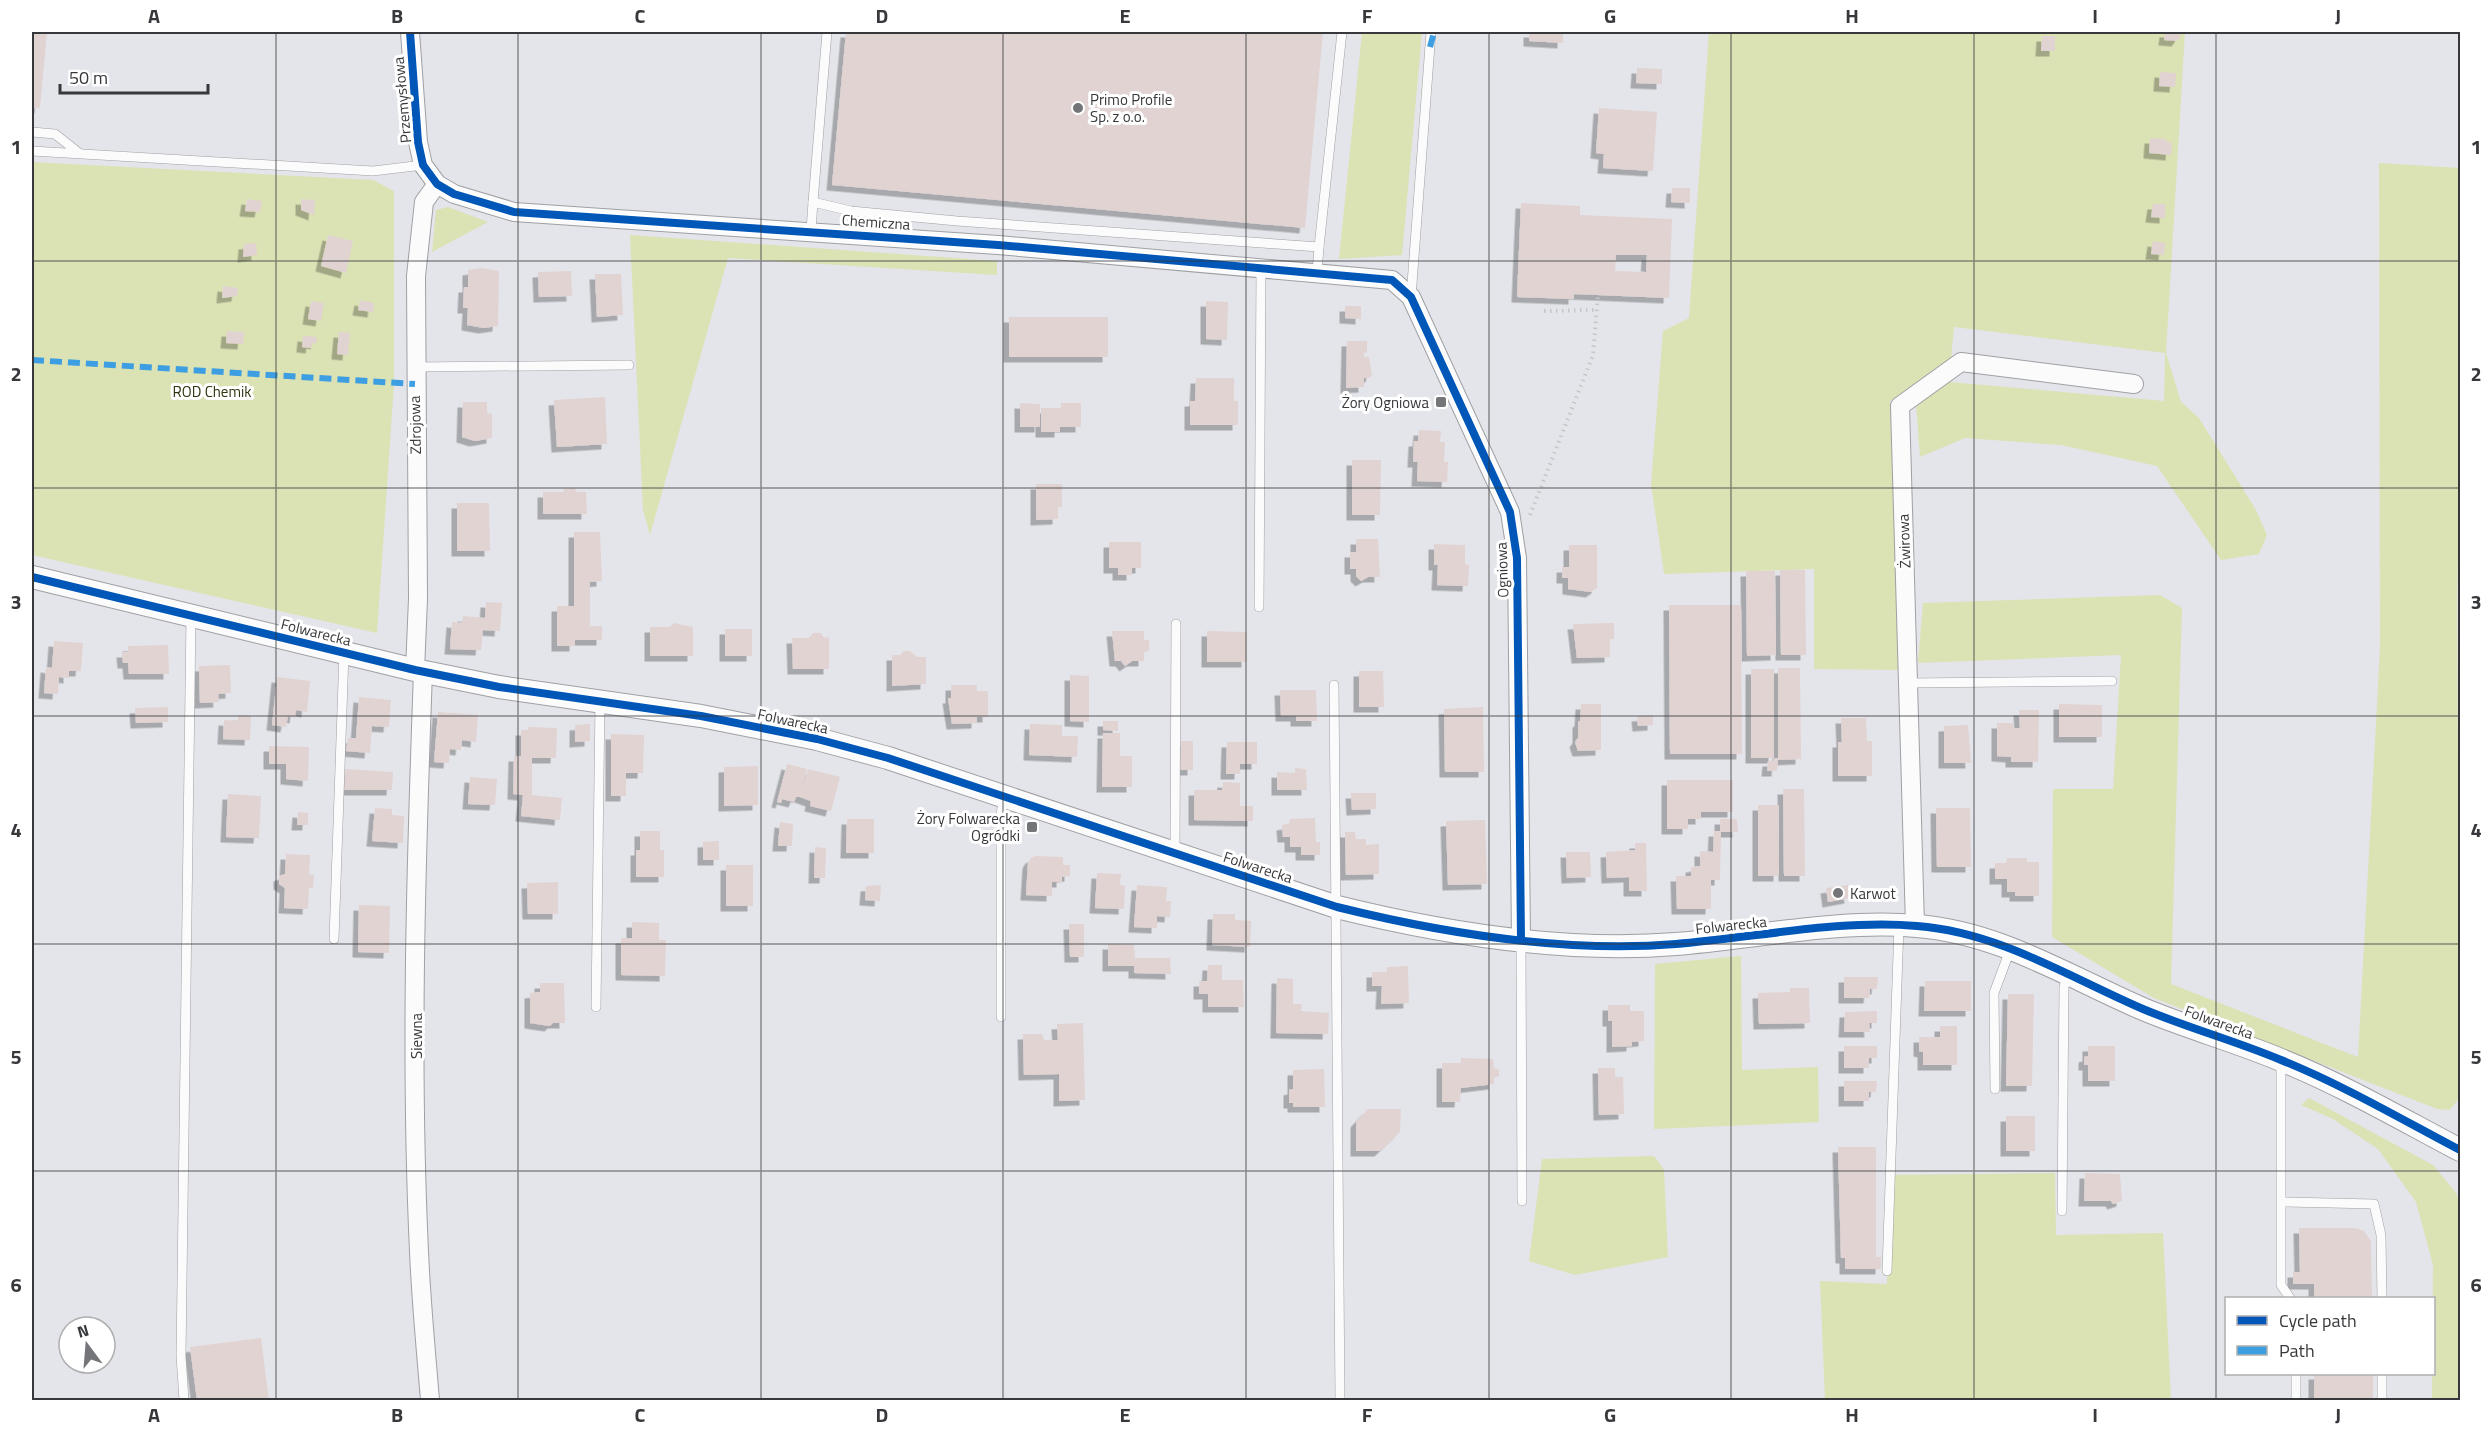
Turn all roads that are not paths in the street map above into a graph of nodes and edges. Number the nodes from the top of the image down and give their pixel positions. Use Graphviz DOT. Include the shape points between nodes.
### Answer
graph roads {
  1 [pos="410,32"];
  2 [pos="827,32"];
  3 [pos="1342,32"];
  4 [pos="1431,32"];
  5 [pos="32,132"];
  6 [pos="32,150"];
  7 [pos="79,153"];
  8 [pos="423,165"];
  9 [pos="437,184"];
  10 [pos="813,202"];
  11 [pos="811,230"];
  12 [pos="1319,247"];
  13 [pos="1261,268"];
  14 [pos="1317,273"];
  15 [pos="1341,274"];
  16 [pos="1411,297"];
  17 [pos="629,365"];
  18 [pos="415,367"];
  19 [pos="2134,384"];
  20 [pos="32,577"];
  21 [pos="1258,607"];
  22 [pos="191,615"];
  23 [pos="1176,624"];
  24 [pos="344,653"];
  25 [pos="419,671"];
  26 [pos="2112,681"];
  27 [pos="1908,683"];
  28 [pos="1334,685"];
  29 [pos="600,701"];
  30 [pos="1005,795"];
  31 [pos="1175,853"];
  32 [pos="1337,907"];
  33 [pos="1907,925"];
  34 [pos="334,939"];
  35 [pos="1521,940"];
  36 [pos="2010,948"];
  37 [pos="2067,975"];
  38 [pos="596,1007"];
  39 [pos="1001,1017"];
  40 [pos="2281,1059"];
  41 [pos="1995,1089"];
  42 [pos="2460,1150"];
  43 [pos="1522,1201"];
  44 [pos="2283,1202"];
  45 [pos="2062,1212"];
  46 [pos="1887,1271"];
  47 [pos="2289,1297"];
  48 [pos="2382,1297"];
  49 [pos="2296,1375"];
  50 [pos="2382,1375"];
  51 [pos="184,1401"];
  52 [pos="430,1401"];
  53 [pos="1340,1401"];
  54 [pos="2296,1401"];
  55 [pos="2382,1401"];
  1 -- 8 [label="street, Przemysłowa"];
  2 -- 10 [label="lane"];
  3 -- 12 [label="lane"];
  4 -- 16 [label="lane"];
  5 -- 7 [label="lane" via="55,134"];
  6 -- 7 [label="lane"];
  7 -- 8 [label="lane" via="373,171"];
  8 -- 9 [label="street, Chemiczna"];
  9 -- 11 [label="street, Chemiczna" via="481,204 514,212"];
  9 -- 18 [label="street, Zdrojowa" via="424,202 416,276"];
  10 -- 11 [label="lane"];
  10 -- 12 [label="lane" via="851,211 957,221"];
  11 -- 13 [label="street, Chemiczna"];
  12 -- 14 [label="lane"];
  13 -- 14 [label="street, Chemiczna"];
  13 -- 21 [label="lane"];
  14 -- 15 [label="street, Chemiczna"];
  15 -- 16 [label="street, Ogniowa" via="1392,280"];
  16 -- 35 [label="street, Ogniowa" via="1510,512 1514,533"];
  17 -- 18 [label="lane"];
  18 -- 25 [label="street, Zdrojowa"];
  19 -- 27 [label="street, Żwirowa" via="1961,362 1900,406"];
  20 -- 22 [label="street, Folwarecka"];
  22 -- 24 [label="street, Folwarecka"];
  22 -- 51 [label="lane" via="181,1356"];
  23 -- 31 [label="lane"];
  24 -- 25 [label="street, Folwarecka"];
  24 -- 34 [label="lane"];
  25 -- 29 [label="street, Folwarecka"];
  25 -- 52 [label="street, Siewna" via="416,1157"];
  26 -- 27 [label="lane"];
  27 -- 33 [label="street, Żwirowa"];
  28 -- 32 [label="lane"];
  29 -- 30 [label="street, Folwarecka" via="817,739"];
  29 -- 38 [label="lane"];
  30 -- 31 [label="street, Folwarecka"];
  30 -- 39 [label="lane" via="1001,814"];
  31 -- 32 [label="street, Folwarecka"];
  32 -- 35 [label="street, Folwarecka" via="1387,920"];
  32 -- 53 [label="lane"];
  33 -- 35 [label="street, Folwarecka" via="1674,944 1596,946"];
  33 -- 36 [label="street, Folwarecka" via="1960,931"];
  33 -- 46 [label="lane"];
  35 -- 43 [label="lane"];
  36 -- 37 [label="street, Folwarecka"];
  36 -- 41 [label="lane" via="1995,993"];
  37 -- 40 [label="street, Folwarecka" via="2145,1010"];
  37 -- 45 [label="lane"];
  40 -- 42 [label="street, Folwarecka"];
  40 -- 44 [label="lane"];
  44 -- 47 [label="lane" via="2281,1285"];
  44 -- 48 [label="lane" via="2374,1204 2381,1235"];
  49 -- 54 [label="lane"];
  50 -- 55 [label="lane"];
}
